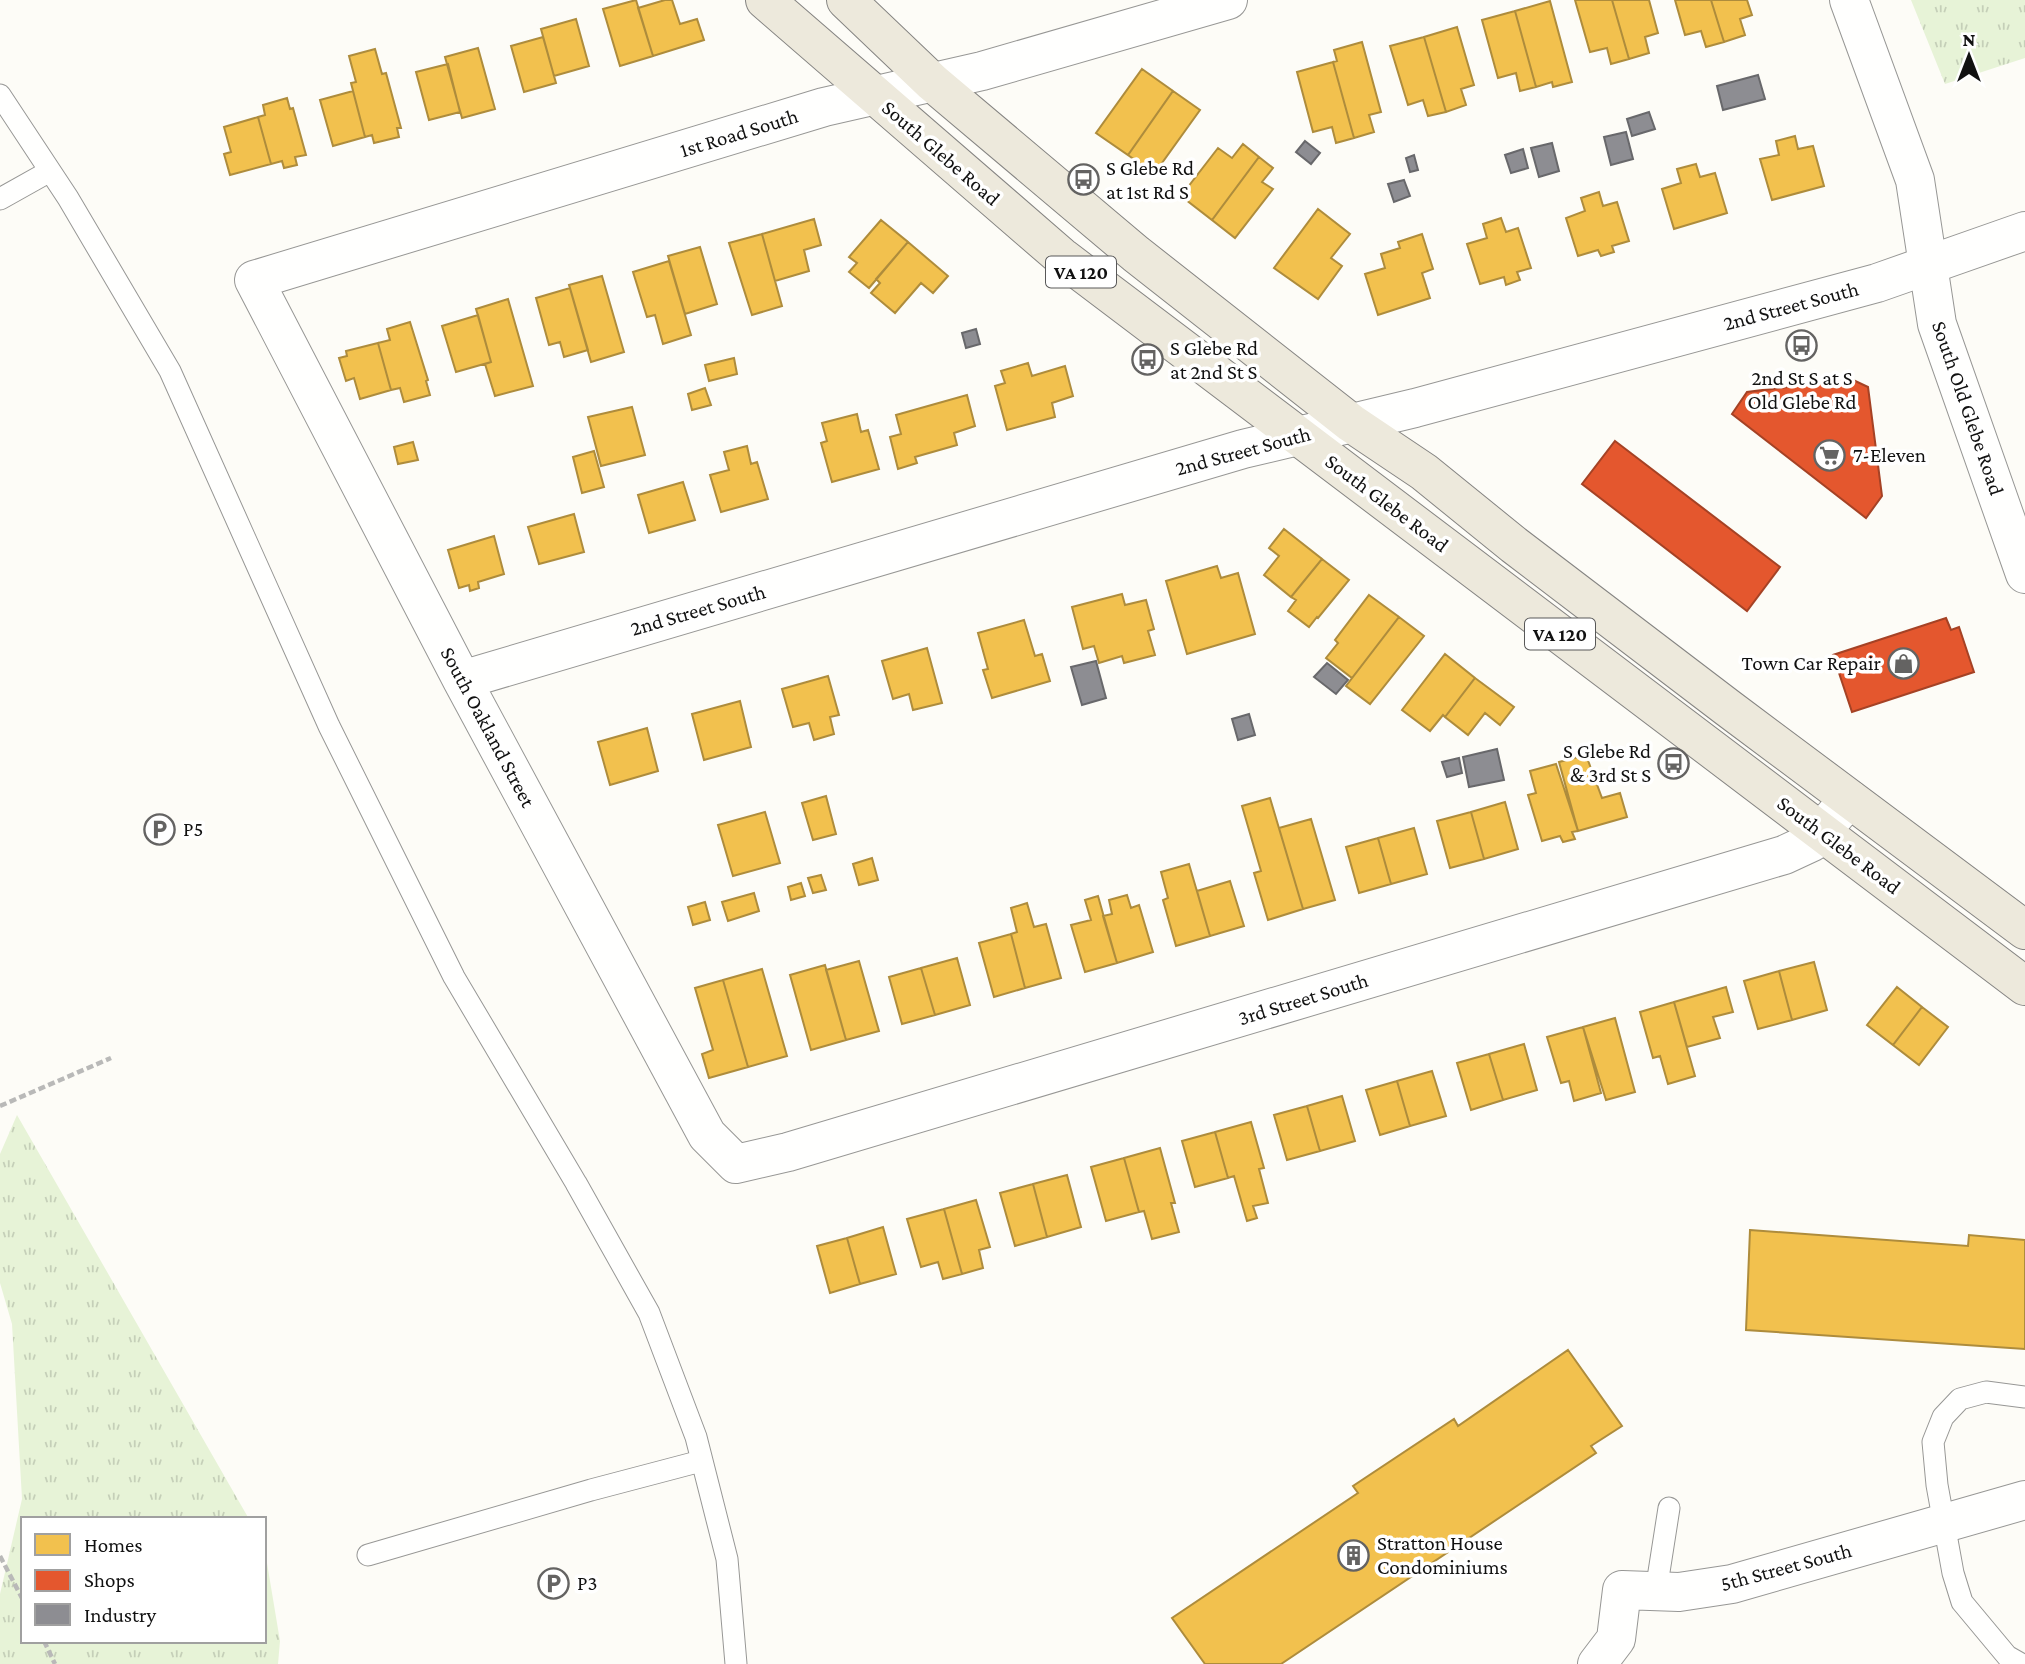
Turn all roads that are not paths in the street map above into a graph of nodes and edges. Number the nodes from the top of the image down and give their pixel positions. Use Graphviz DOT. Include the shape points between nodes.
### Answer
graph roads {
  1 [pos="765,0"];
  2 [pos="846,0"];
  3 [pos="1228,0"];
  4 [pos="1849,0"];
  5 [pos="932,82"];
  6 [pos="0,95"];
  7 [pos="873,96"];
  8 [pos="50,171"];
  9 [pos="0,199"];
  10 [pos="2022,241"];
  11 [pos="1928,265"];
  12 [pos="254,280"];
  13 [pos="1351,423"];
  14 [pos="1298,436"];
  15 [pos="2025,574"];
  16 [pos="462,680"];
  17 [pos="1849,799"];
  18 [pos="1822,832"];
  19 [pos="2025,930"];
  20 [pos="2025,986"];
  21 [pos="736,1164"];
  22 [pos="2025,1397"];
  23 [pos="701,1461"];
  24 [pos="2025,1500"];
  25 [pos="1669,1507"];
  26 [pos="1946,1523"];
  27 [pos="368,1555"];
  28 [pos="1656,1591"];
  29 [pos="736,1664"];
  30 [pos="1597,1664"];
  31 [pos="2021,1664"];
  1 -- 7 [label="main road, South Glebe Road / VA 120"];
  2 -- 5 [label="main road, South Glebe Road / VA 120"];
  3 -- 5 [label="street, 1st Road South"];
  4 -- 11 [label="street, South Old Glebe Road" via="1915,180"];
  5 -- 7 [label="street, 1st Road South"];
  5 -- 13 [label="main road, South Glebe Road / VA 120" via="1136,254"];
  6 -- 8 [label="lane"];
  7 -- 12 [label="street, 1st Road South"];
  7 -- 14 [label="main road, South Glebe Road / VA 120" via="1063,258"];
  8 -- 9 [label="lane"];
  8 -- 23 [label="lane" via="170,371 329,726 454,976 649,1313"];
  10 -- 11 [label="street, 2nd Street South"];
  11 -- 13 [label="street, 2nd Street South" via="1877,283"];
  11 -- 15 [label="street, South Old Glebe Road" via="1937,324"];
  12 -- 16 [label="street, South Oakland Street"];
  13 -- 14 [label="street, 2nd Street South"];
  13 -- 17 [label="main road, South Glebe Road / VA 120" via="1424,472"];
  14 -- 16 [label="street, 2nd Street South"];
  14 -- 18 [label="main road, South Glebe Road / VA 120"];
  16 -- 21 [label="street, South Oakland Street" via="706,1135"];
  17 -- 18 [label="street, 3rd Street South"];
  17 -- 19 [label="main road, South Glebe Road / VA 120"];
  18 -- 20 [label="main road, South Glebe Road / VA 120"];
  18 -- 21 [label="street, 3rd Street South" via="1801,849 1784,855"];
  22 -- 26 [label="lane" via="1986,1392 1960,1399 1943,1417 1933,1442"];
  23 -- 27 [label="lane"];
  23 -- 29 [label="lane" via="727,1559"];
  24 -- 26 [label="street, 5th Street South"];
  25 -- 28 [label="lane"];
  26 -- 28 [label="street, 5th Street South" via="1732,1584"];
  26 -- 31 [label="lane" via="1962,1602 2007,1656"];
  28 -- 30 [label="street, 5th Street South" via="1622,1590 1616,1639"];
}
